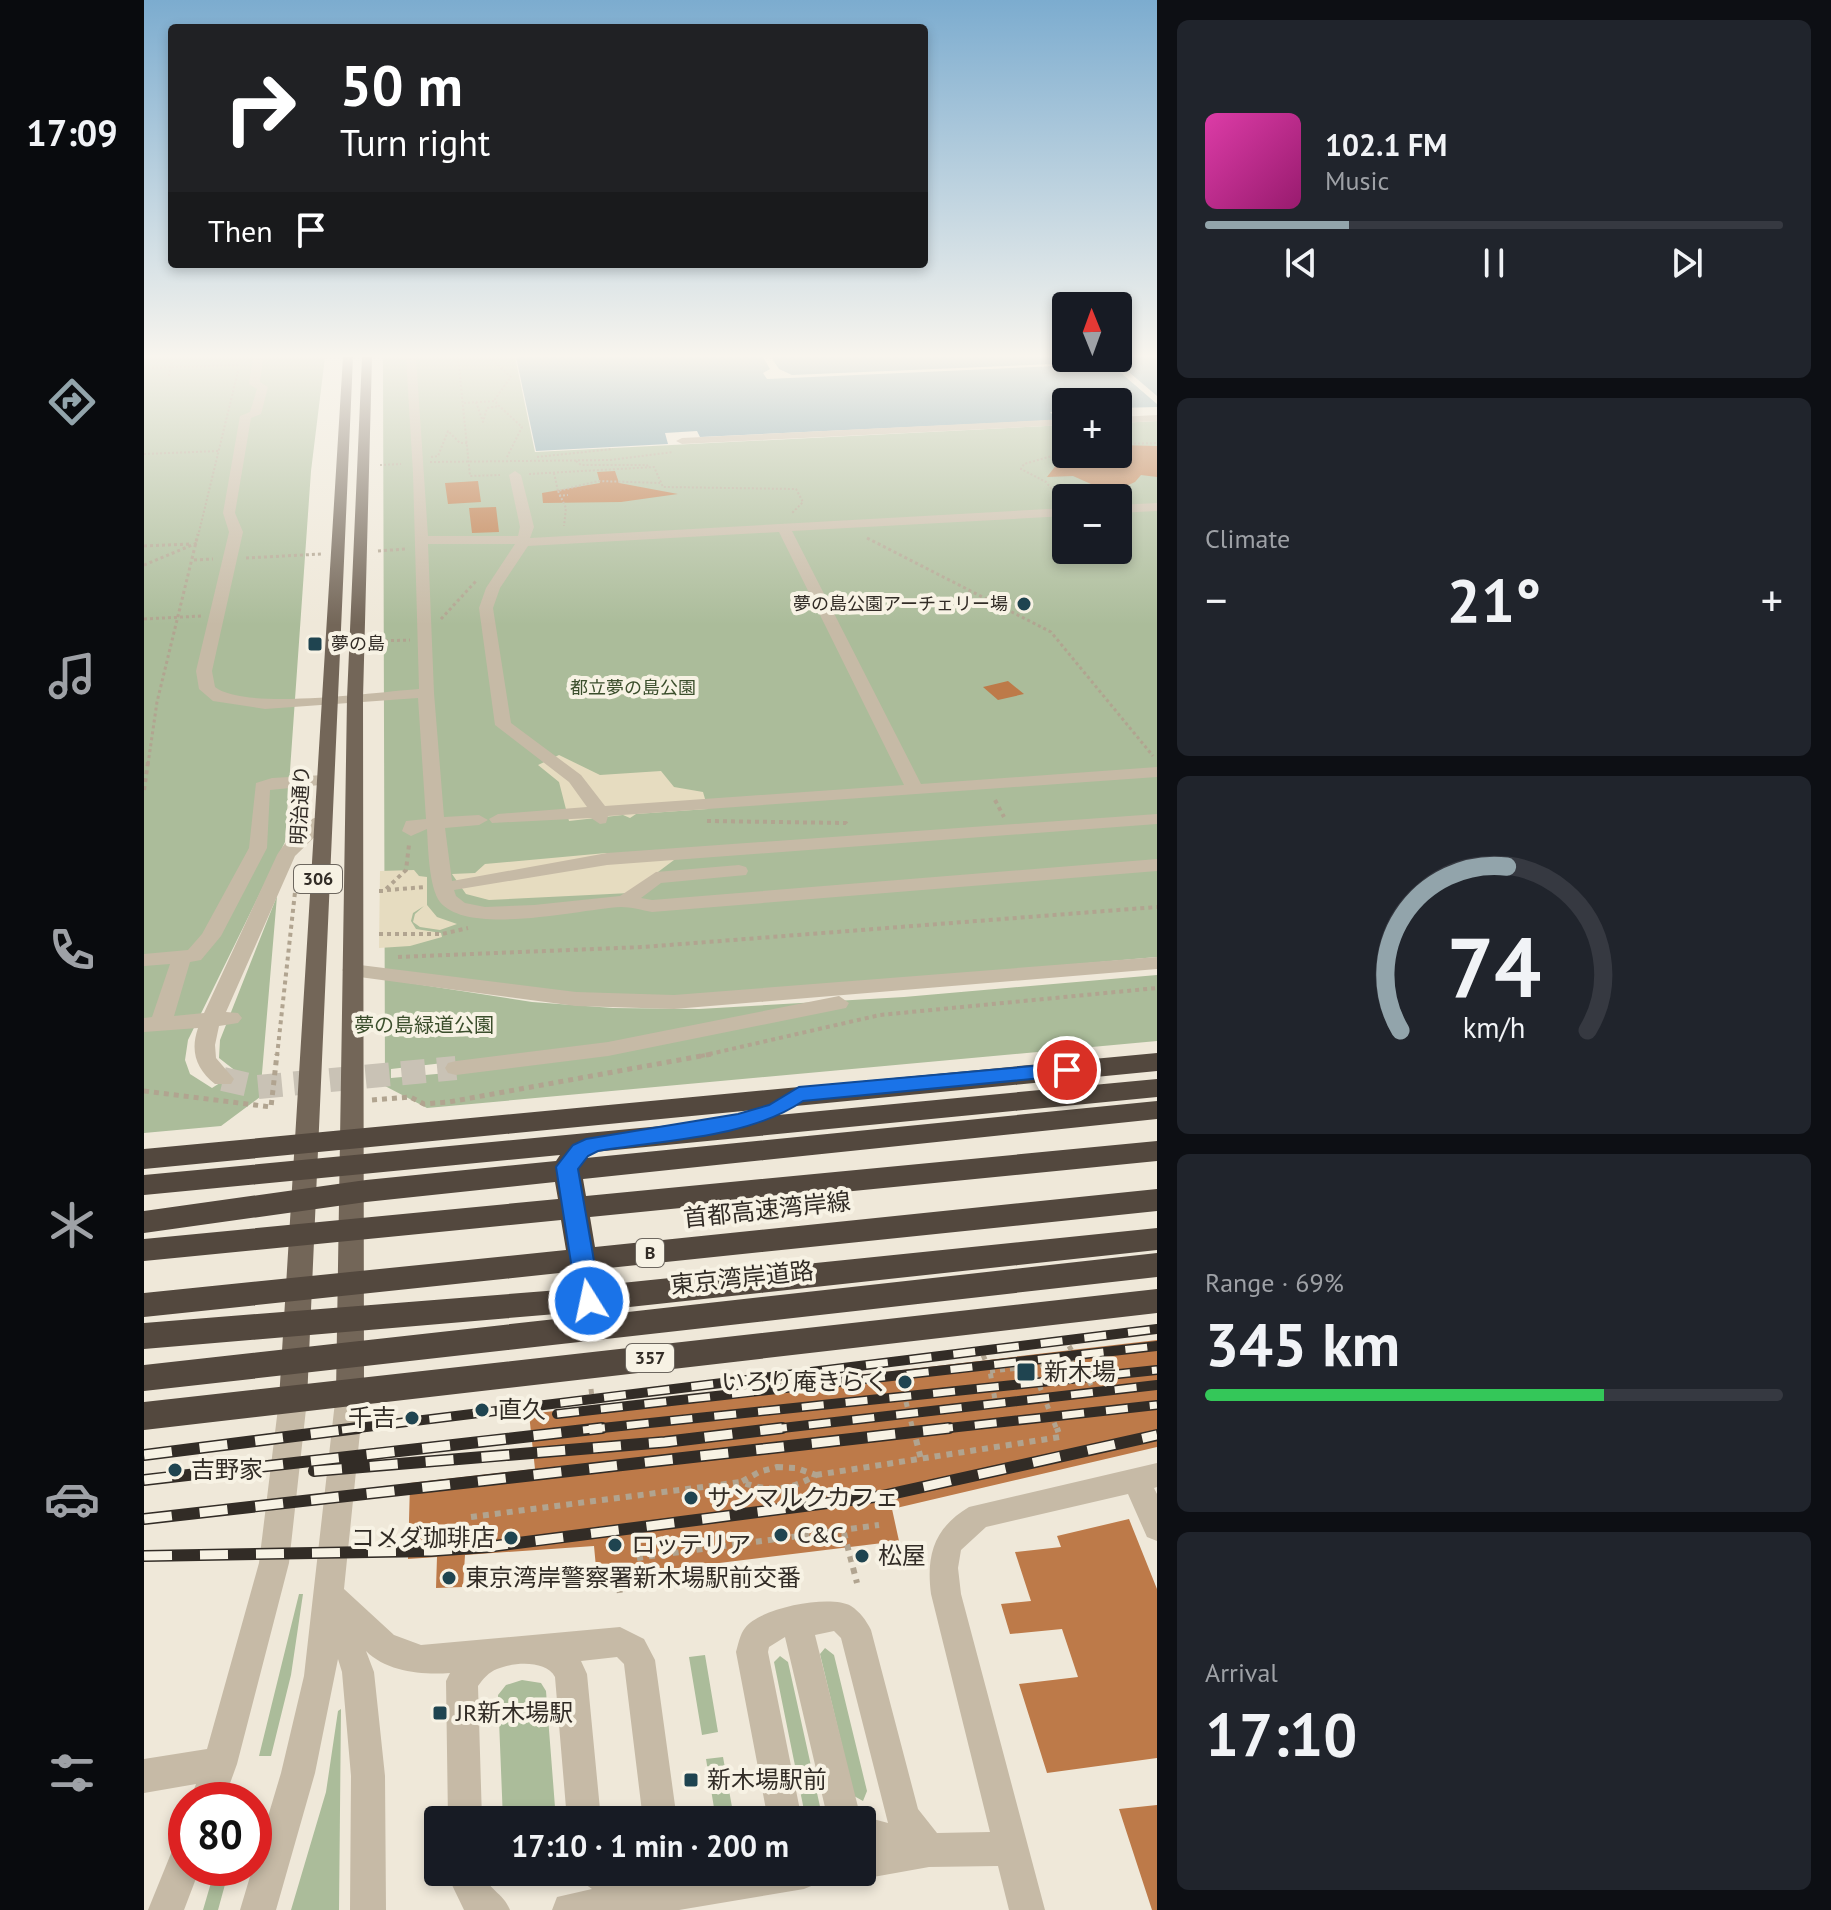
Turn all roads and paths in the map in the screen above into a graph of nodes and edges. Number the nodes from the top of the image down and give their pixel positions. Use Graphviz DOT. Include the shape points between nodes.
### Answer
graph roads {
  1 [pos="220,446"];
  2 [pos="241,446"];
  3 [pos="343,446"];
  4 [pos="364,446"];
  5 [pos="417,446"];
  6 [pos="442,446"];
  7 [pos="468,446"];
  8 [pos="512,446"];
  9 [pos="613,449"];
  10 [pos="219,451"];
  11 [pos="144,454"];
  12 [pos="1052,456"];
  13 [pos="425,458"];
  14 [pos="506,459"];
  15 [pos="531,459"];
  16 [pos="610,460"];
  17 [pos="576,461"];
  18 [pos="409,464"];
  19 [pos="380,465"];
  20 [pos="612,467"];
  21 [pos="554,473"];
  22 [pos="515,475"];
  23 [pos="470,476"];
  24 [pos="493,479"];
  25 [pos="662,485"];
  26 [pos="656,490"];
  27 [pos="1052,490"];
  28 [pos="558,493"];
  29 [pos="568,495"];
  30 [pos="1157,507"];
  31 [pos="1132,508"];
  32 [pos="1052,510"];
  33 [pos="841,524"];
  34 [pos="781,528"];
  35 [pos="563,532"];
  36 [pos="423,540"];
  37 [pos="523,542"];
  38 [pos="197,543"];
  39 [pos="322,545"];
  40 [pos="144,546"];
  41 [pos="220,559"];
  42 [pos="193,560"];
  43 [pos="321,560"];
  44 [pos="144,565"];
  45 [pos="485,573"];
  46 [pos="215,615"];
  47 [pos="180,616"];
  48 [pos="144,619"];
  49 [pos="425,639"];
  50 [pos="379,641"];
  51 [pos="426,693"];
  52 [pos="355,698"];
  53 [pos="329,700"];
  54 [pos="1157,761"];
  55 [pos="1157,772"];
  56 [pos="324,780"];
  57 [pos="986,784"];
  58 [pos="915,789"];
  59 [pos="144,790"];
  60 [pos="600,816"];
  61 [pos="1157,819"];
  62 [pos="321,821"];
  63 [pos="1012,830"];
  64 [pos="411,831"];
  65 [pos="301,837"];
  66 [pos="1157,865"];
  67 [pos="739,871"];
  68 [pos="459,885"];
  69 [pos="427,887"];
  70 [pos="625,901"];
  71 [pos="1157,907"];
  72 [pos="182,957"];
  73 [pos="394,957"];
  74 [pos="144,960"];
  75 [pos="1157,963"];
  76 [pos="352,970"];
  77 [pos="1157,972"];
  78 [pos="1157,988"];
  79 [pos="231,1018"];
  80 [pos="152,1024"];
  81 [pos="1157,1062"];
  82 [pos="456,1068"];
  83 [pos="223,1079"];
  84 [pos="1157,1088"];
  85 [pos="144,1091"];
  86 [pos="799,1094"];
  87 [pos="369,1100"];
  88 [pos="1157,1110"];
  89 [pos="354,1139"];
  90 [pos="305,1144"];
  91 [pos="1157,1151"];
  92 [pos="144,1159"];
  93 [pos="144,1185"];
  94 [pos="1157,1200"];
  95 [pos="144,1222"];
  96 [pos="1157,1239"];
  97 [pos="144,1250"];
  98 [pos="1157,1265"];
  99 [pos="1157,1301"];
  100 [pos="144,1305"];
  101 [pos="144,1336"];
  102 [pos="756,1345"];
  103 [pos="1069,1346"];
  104 [pos="983,1355"];
  105 [pos="1077,1362"];
  106 [pos="1032,1367"];
  107 [pos="990,1371"];
  108 [pos="144,1378"];
  109 [pos="590,1385"];
  110 [pos="1094,1390"];
  111 [pos="350,1393"];
  112 [pos="293,1400"];
  113 [pos="995,1400"];
  114 [pos="906,1402"];
  115 [pos="593,1406"];
  116 [pos="144,1416"];
  117 [pos="921,1459"];
  118 [pos="816,1475"];
  119 [pos="1147,1477"];
  120 [pos="741,1482"];
  121 [pos="471,1517"];
  122 [pos="879,1525"];
  123 [pos="1157,1528"];
  124 [pos="844,1533"];
  125 [pos="637,1558"];
  126 [pos="618,1575"];
  127 [pos="857,1583"];
  128 [pos="620,1595"];
  129 [pos="330,1596"];
  130 [pos="809,1619"];
  131 [pos="540,1649"];
  132 [pos="494,1653"];
  133 [pos="220,1764"];
  134 [pos="144,1776"];
  135 [pos="214,1782"];
  136 [pos="465,1806"];
  137 [pos="583,1806"];
  138 [pos="658,1806"];
  139 [pos="782,1806"];
  140 [pos="841,1806"];
  141 [pos="876,1838"];
  142 [pos="1012,1849"];
  143 [pos="929,1850"];
  144 [pos="876,1859"];
  145 [pos="175,1886"];
  146 [pos="469,1886"];
  147 [pos="628,1886"];
  148 [pos="720,1886"];
  149 [pos="166,1910"];
  150 [pos="258,1910"];
  151 [pos="368,1910"];
  152 [pos="492,1910"];
  153 [pos="570,1910"];
  154 [pos="1027,1910"];
  1 -- 10 [label="path"];
  2 -- 46 [label="street" via="229,513 236,532"];
  3 -- 53 [label="main road, 明治通り / 306"];
  4 -- 52 [label="main road, 306"];
  5 -- 36 [label="street"];
  6 -- 13 [label="path" via="438,456"];
  7 -- 23 [label="path"];
  8 -- 14 [label="path"];
  9 -- 15 [label="path"];
  10 -- 11 [label="path"];
  10 -- 38 [label="path"];
  12 -- 27 [label="path" via="1021,469"];
  16 -- 20 [label="path"];
  17 -- 20 [label="path"];
  18 -- 19 [label="path"];
  20 -- 21 [label="path"];
  20 -- 25 [label="path" via="654,467"];
  21 -- 22 [label="path"];
  21 -- 28 [label="path"];
  22 -- 23 [label="path"];
  22 -- 37 [label="street" via="527,527"];
  23 -- 24 [label="path"];
  25 -- 26 [label="path"];
  25 -- 28 [label="path" via="598,481"];
  25 -- 34 [label="path" via="796,489 803,502"];
  28 -- 29 [label="path"];
  28 -- 35 [label="path" via="566,508"];
  30 -- 31 [label="street"];
  32 -- 33 [label="street"];
  33 -- 34 [label="street"];
  33 -- 54 [label="path" via="1051,632"];
  34 -- 37 [label="street"];
  34 -- 58 [label="street"];
  36 -- 37 [label="street"];
  36 -- 49 [label="street"];
  37 -- 60 [label="street" via="486,608 503,725 594,798"];
  38 -- 40 [label="path"];
  38 -- 42 [label="path"];
  38 -- 44 [label="path"];
  39 -- 43 [label="path"];
  41 -- 42 [label="path"];
  42 -- 47 [label="path"];
  45 -- 49 [label="path"];
  46 -- 47 [label="path"];
  46 -- 53 [label="street" via="204,671 207,689 219,698 242,703"];
  47 -- 48 [label="path"];
  47 -- 59 [label="path" via="157,702"];
  49 -- 50 [label="path"];
  49 -- 51 [label="street"];
  51 -- 52 [label="street"];
  51 -- 70 [label="street" via="438,861 447,898 459,908 485,913"];
  52 -- 53 [label="street"];
  52 -- 76 [label="main road, 306"];
  53 -- 56 [label="main road, 明治通り / 306"];
  55 -- 57 [label="street"];
  56 -- 62 [label="main road, 明治通り / 306"];
  56 -- 72 [label="street" via="262,787 258,848 211,936 194,956"];
  57 -- 58 [label="street"];
  57 -- 63 [label="path"];
  58 -- 60 [label="street"];
  60 -- 64 [label="street" via="412,825"];
  61 -- 63 [label="street"];
  62 -- 65 [label="street"];
  62 -- 90 [label="main road, 明治通り / 306"];
  63 -- 68 [label="street" via="607,859"];
  64 -- 69 [label="path" via="406,870 382,891"];
  65 -- 83 [label="street" via="286,855 207,1030 205,1060"];
  65 -- 85 [label="path" via="271,1107"];
  66 -- 70 [label="street" via="652,906"];
  67 -- 70 [label="street" via="656,878"];
  71 -- 73 [label="path" via="643,947"];
  72 -- 74 [label="street"];
  72 -- 80 [label="street"];
  75 -- 76 [label="street" via="674,1002 576,999"];
  76 -- 89 [label="main road, 306"];
  77 -- 82 [label="street" via="898,994 608,1049"];
  78 -- 87 [label="path" via="880,1015 721,1052 449,1102 424,1104 410,1097"];
  79 -- 80 [label="street"];
  81 -- 86 [label="highway"];
  84 -- 93 [label="highway"];
  86 -- 89 [label="highway"];
  86 -- 102 [label="highway" via="776,1110 738,1121 593,1144 567,1167 589,1301 597,1312 632,1323 699,1326"];
  88 -- 95 [label="highway" via="366,1191"];
  89 -- 90 [label="highway"];
  89 -- 111 [label="main road, 306"];
  90 -- 92 [label="highway"];
  90 -- 112 [label="main road, 明治通り / 306"];
  91 -- 97 [label="highway, 首都高速湾岸線"];
  94 -- 100 [label="highway, 首都高速湾岸線 / B"];
  96 -- 101 [label="highway" via="502,1308"];
  98 -- 108 [label="highway, 東京湾岸道路 / 357"];
  99 -- 102 [label="highway, 357"];
  102 -- 111 [label="highway, 357"];
  103 -- 105 [label="path"];
  104 -- 107 [label="path"];
  105 -- 106 [label="path"];
  105 -- 110 [label="path"];
  106 -- 107 [label="path"];
  106 -- 117 [label="path" via="1060,1437"];
  107 -- 113 [label="path"];
  109 -- 115 [label="path"];
  111 -- 112 [label="highway, 357"];
  111 -- 129 [label="street"];
  112 -- 116 [label="highway, 357"];
  112 -- 133 [label="street" via="274,1563"];
  114 -- 117 [label="path"];
  117 -- 118 [label="path"];
  118 -- 120 [label="path" via="797,1466 775,1468"];
  118 -- 120 [label="path" via="801,1486 767,1492"];
  119 -- 123 [label="street"];
  119 -- 142 [label="street" via="979,1516 960,1526 944,1551 946,1594"];
  120 -- 121 [label="path"];
  122 -- 125 [label="path"];
  124 -- 127 [label="path"];
  126 -- 128 [label="path"];
  129 -- 132 [label="street" via="384,1647 421,1660"];
  129 -- 150 [label="street" via="320,1676 301,1759"];
  129 -- 151 [label="street" via="358,1672 368,1776"];
  130 -- 139 [label="street" via="764,1630 752,1652"];
  130 -- 140 [label="street" via="799,1632"];
  130 -- 143 [label="street" via="841,1617 855,1630 903,1818"];
  131 -- 132 [label="street"];
  131 -- 137 [label="street" via="562,1658 571,1674"];
  131 -- 138 [label="street" via="611,1641 633,1650 639,1660"];
  132 -- 136 [label="street" via="462,1681"];
  133 -- 134 [label="street"];
  133 -- 135 [label="street"];
  141 -- 143 [label="street"];
  142 -- 143 [label="street"];
  142 -- 154 [label="street"];
  143 -- 144 [label="street"];
  145 -- 149 [label="street"];
  146 -- 152 [label="street" via="476,1900"];
  147 -- 148 [label="street"];
  148 -- 153 [label="street"];
}
